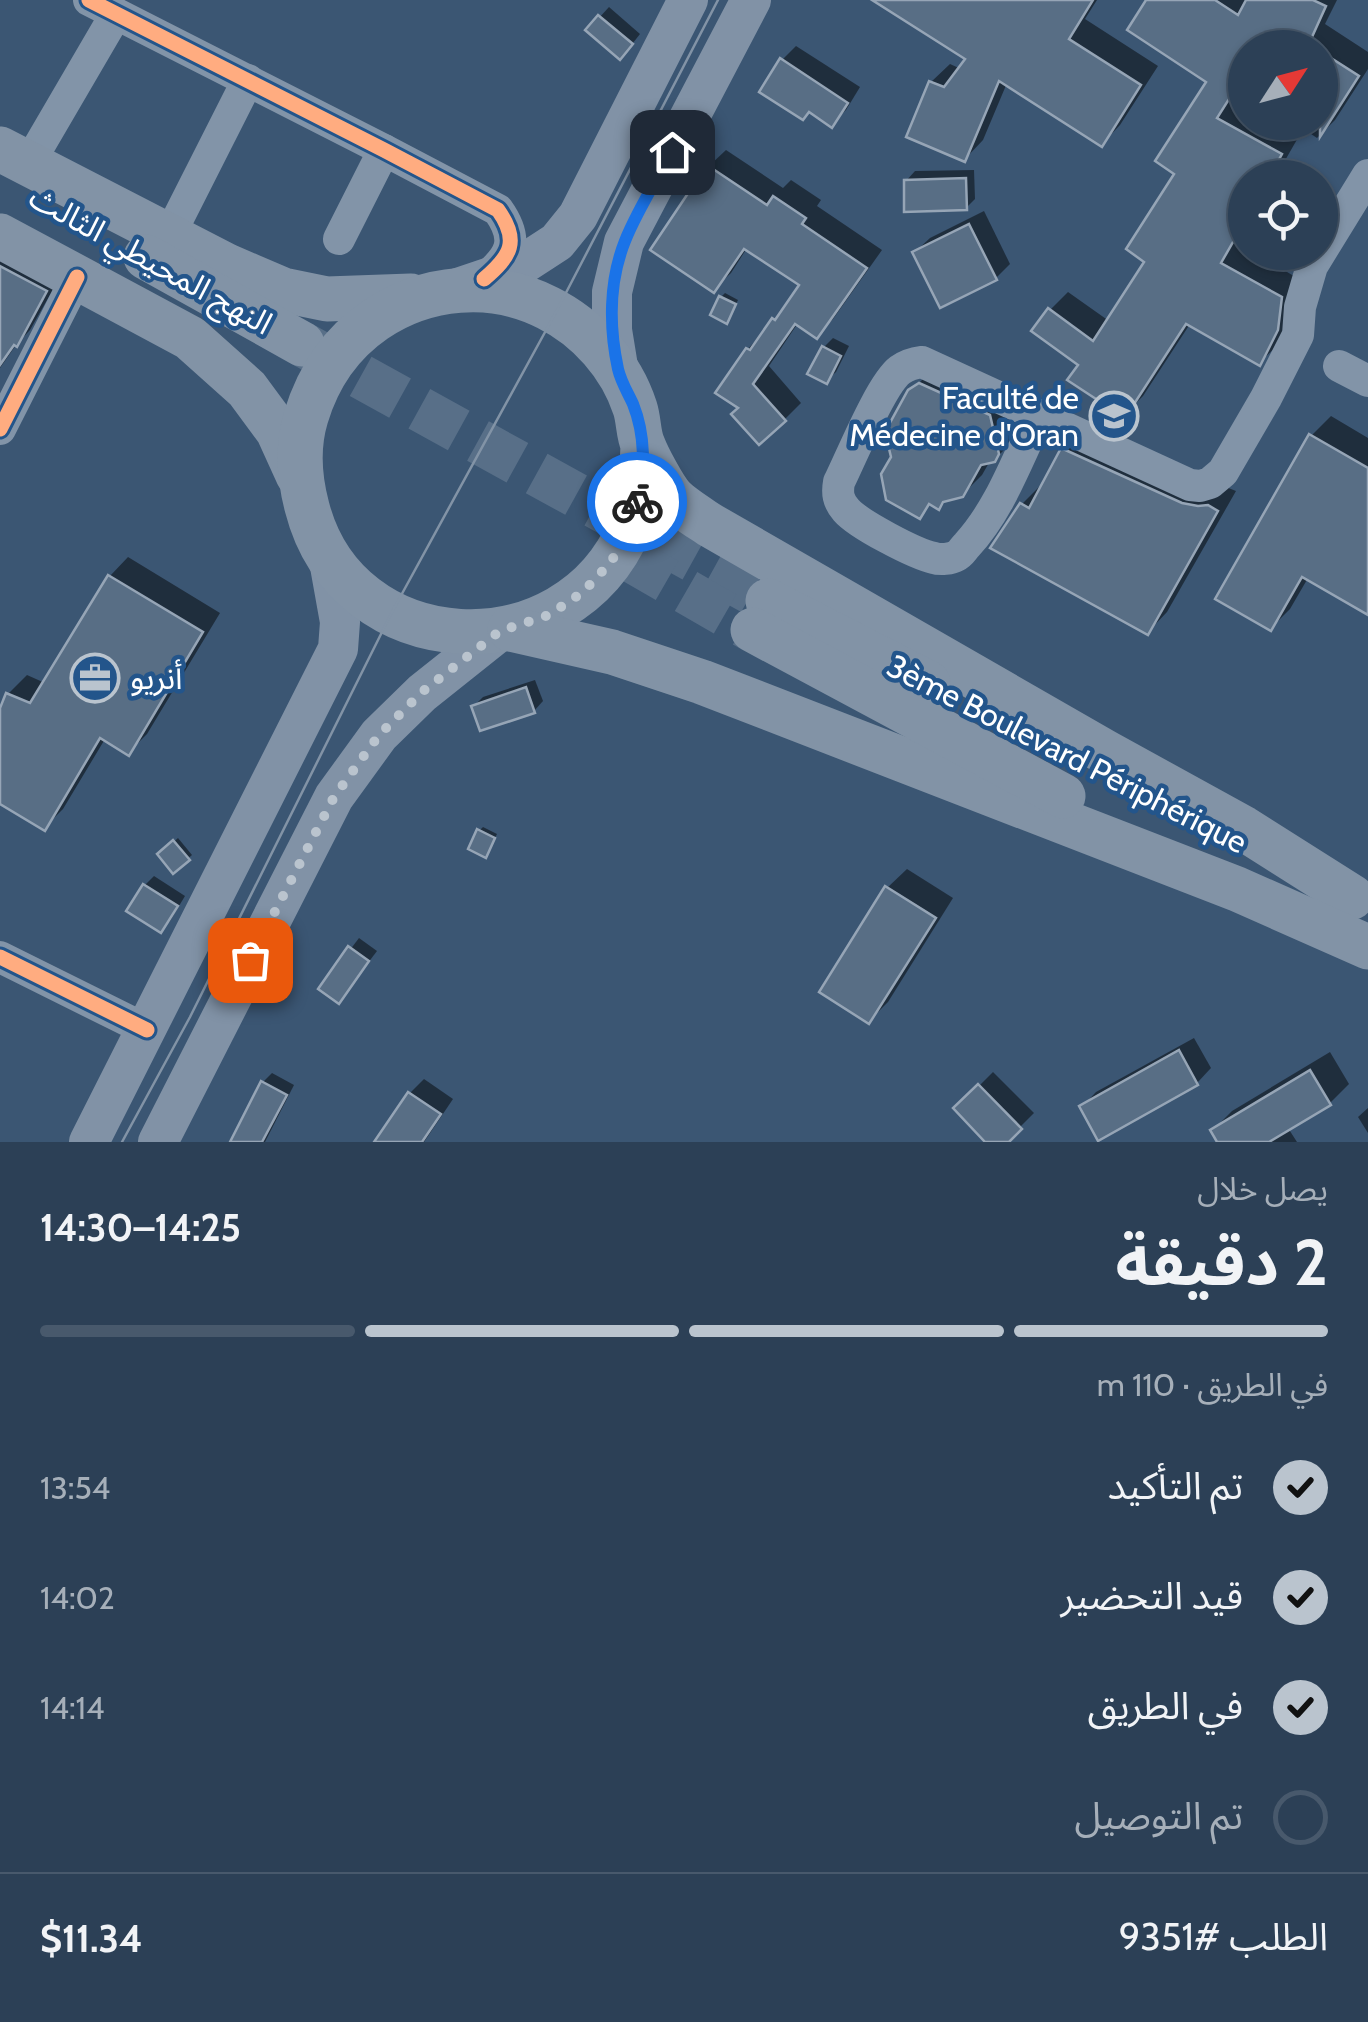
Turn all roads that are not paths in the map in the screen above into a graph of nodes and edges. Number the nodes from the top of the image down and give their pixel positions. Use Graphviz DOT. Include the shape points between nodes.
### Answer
graph roads {
  1 [pos="688,0"];
  2 [pos="751,0"];
  3 [pos="102,7"];
  4 [pos="248,80"];
  5 [pos="384,150"];
  6 [pos="10,162"];
  7 [pos="1368,174"];
  8 [pos="0,208"];
  9 [pos="0,236"];
  10 [pos="170,236"];
  11 [pos="339,239"];
  12 [pos="77,278"];
  13 [pos="454,288"];
  14 [pos="619,373"];
  15 [pos="1038,417"];
  16 [pos="0,429"];
  17 [pos="643,445"];
  18 [pos="301,483"];
  19 [pos="328,555"];
  20 [pos="505,630"];
  21 [pos="1237,889"];
  22 [pos="1360,901"];
  23 [pos="1368,947"];
  24 [pos="0,957"];
  25 [pos="147,1030"];
  26 [pos="89,1142"];
  27 [pos="158,1142"];
  1 -- 13 [label="main road" via="578,216 556,242 517,268"];
  2 -- 14 [label="main road" via="624,242 612,292"];
  3 -- 4 [label="street"];
  3 -- 6 [label="street"];
  4 -- 5 [label="street"];
  4 -- 10 [label="street"];
  5 -- 11 [label="street"];
  5 -- 13 [label="street" via="498,210 508,224 506,258"];
  6 -- 8 [label="highway, النهج المحيطي الثالث" via="296,357"];
  6 -- 10 [label="highway"];
  7 -- 15 [label="street" via="1312,266 1298,336 1224,472 1210,483 1190,485"];
  9 -- 12 [label="highway, النهج المحيطي الثالث"];
  10 -- 13 [label="highway" via="283,290 327,299"];
  12 -- 16 [label="street"];
  12 -- 18 [label="highway, النهج المحيطي الثالث" via="190,338 247,389 278,431"];
  13 -- 14 [label="highway" via="516,295 546,307 575,324"];
  13 -- 18 [label="highway" via="392,308 334,358 303,428"];
  14 -- 17 [label="highway"];
  15 -- 15 [label="street" via="936,366 913,363 897,371 884,390 836,494 844,509 878,532 932,558 956,556 999,500"];
  17 -- 20 [label="highway" via="642,487 611,562 549,615"];
  17 -- 22 [label="highway" via="672,497 710,525"];
  18 -- 19 [label="highway"];
  19 -- 20 [label="highway" via="348,581 401,617 434,629"];
  19 -- 25 [label="main road" via="338,650"];
  20 -- 21 [label="highway" via="612,652 702,682"];
  20 -- 27 [label="main road" via="389,724 334,797"];
  21 -- 22 [label="highway, 3ème Boulevard Périphérique" via="760,616"];
  21 -- 23 [label="highway"];
  24 -- 25 [label="street"];
  25 -- 26 [label="main road"];
}
